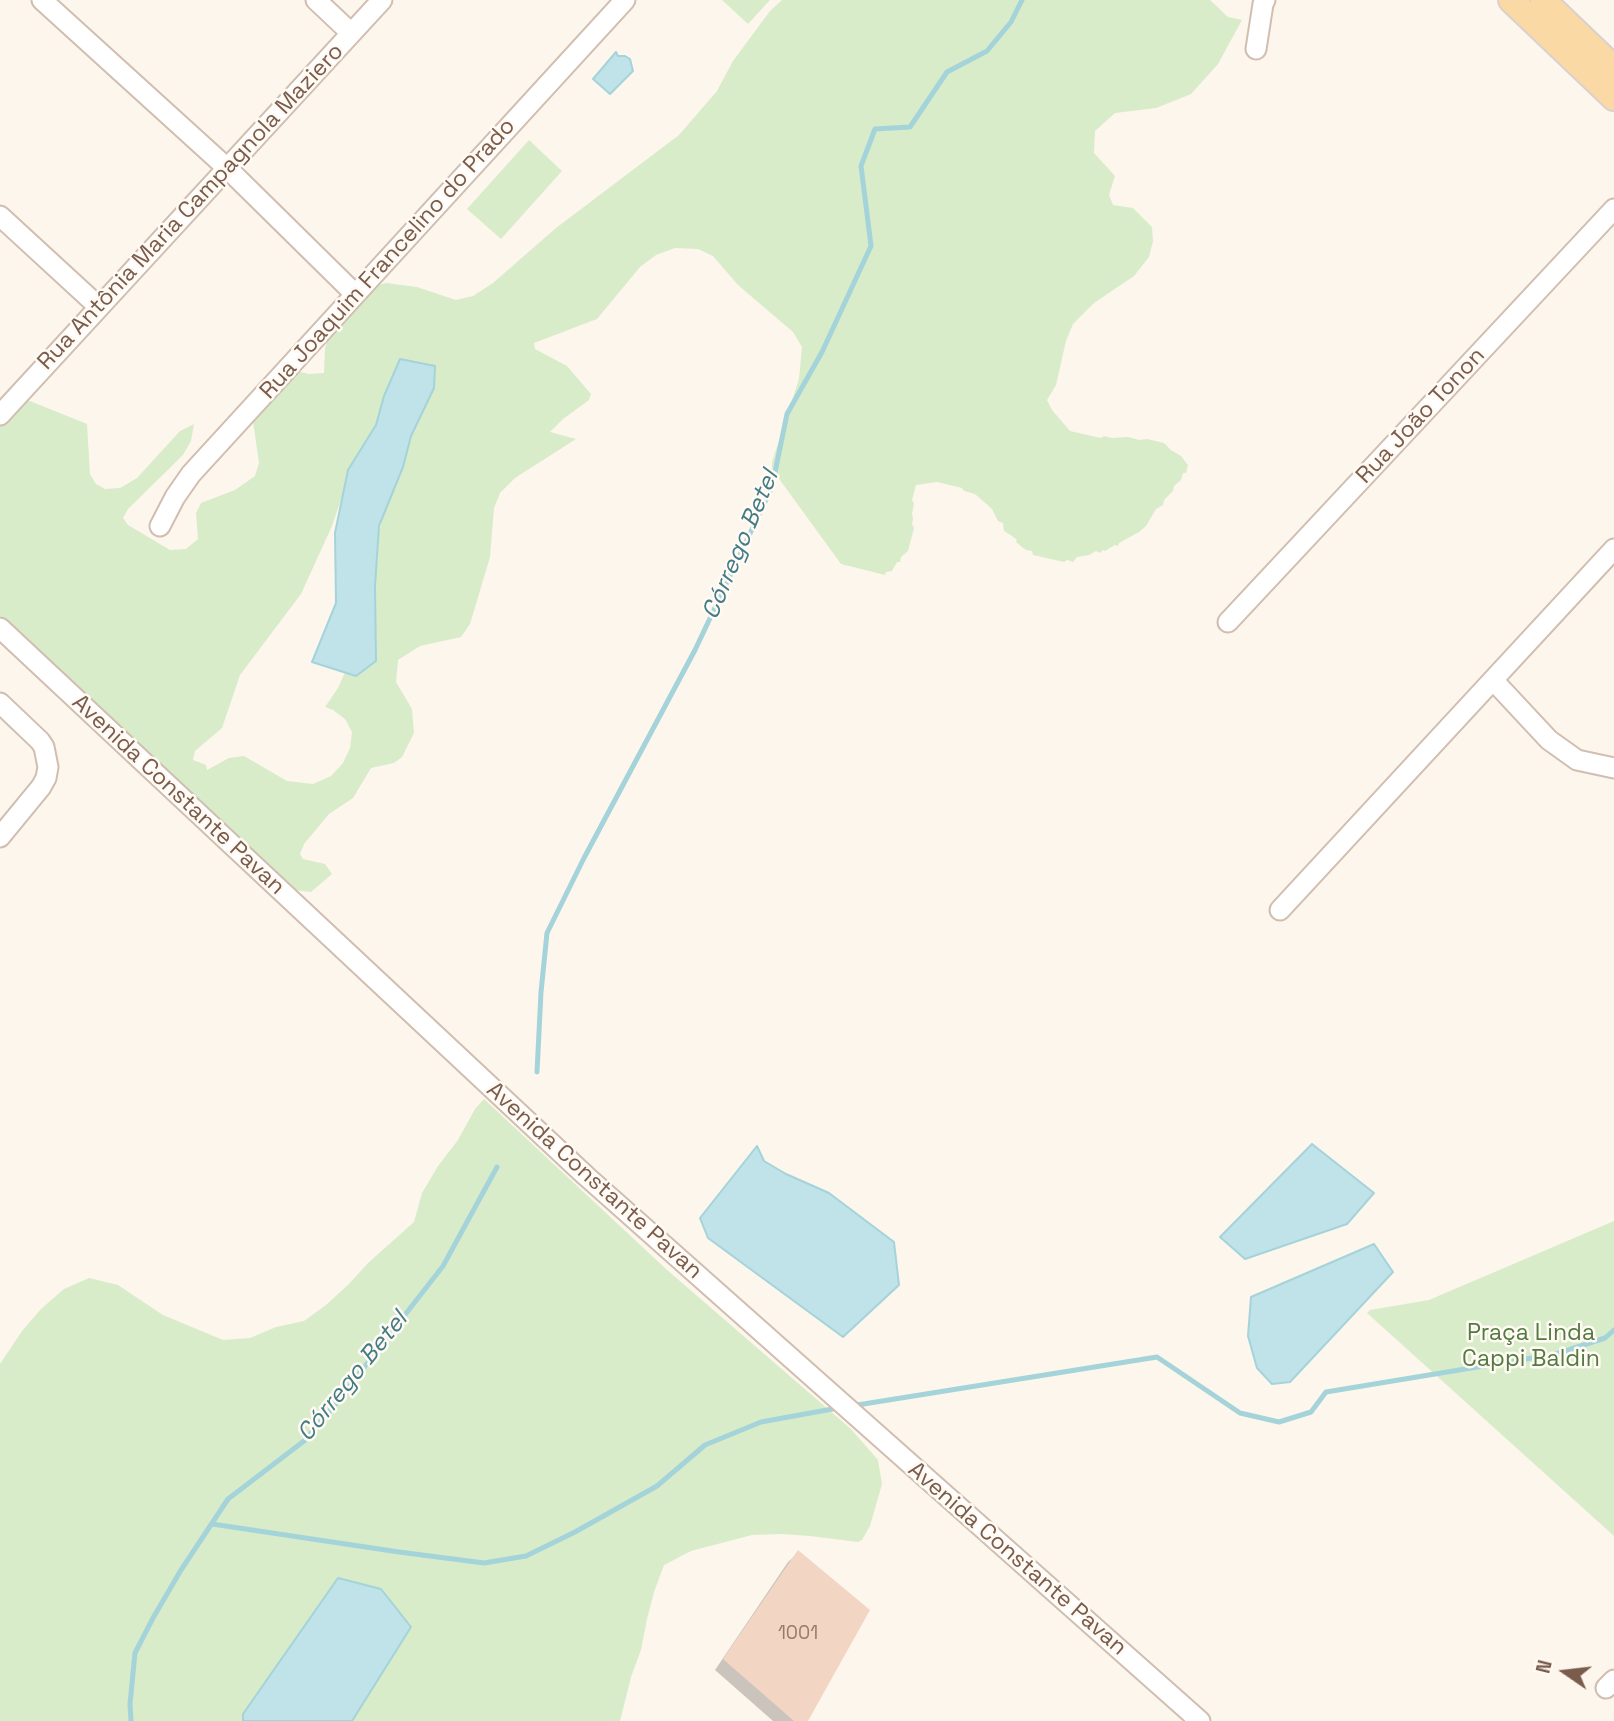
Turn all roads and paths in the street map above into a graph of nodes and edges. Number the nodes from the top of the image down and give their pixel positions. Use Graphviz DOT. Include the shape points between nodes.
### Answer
graph roads {
  1 [pos="42,0"];
  2 [pos="316,0"];
  3 [pos="382,0"];
  4 [pos="625,0"];
  5 [pos="1265,0"];
  6 [pos="1511,0"];
  7 [pos="1543,0"];
  8 [pos="351,33"];
  9 [pos="1256,49"];
  10 [pos="1614,68"];
  11 [pos="1614,98"];
  12 [pos="227,168"];
  13 [pos="1614,209"];
  14 [pos="0,216"];
  15 [pos="355,295"];
  16 [pos="99,307"];
  17 [pos="0,415"];
  18 [pos="160,526"];
  19 [pos="1614,549"];
  20 [pos="1228,622"];
  21 [pos="0,628"];
  22 [pos="1493,680"];
  23 [pos="0,703"];
  24 [pos="1614,768"];
  25 [pos="0,837"];
  26 [pos="1280,910"];
  27 [pos="1200,1721"];
  1 -- 12 [label="street"];
  2 -- 8 [label="street"];
  3 -- 8 [label="street, Rua Antônia Maria Campagnola Maziero"];
  4 -- 15 [label="street, Rua Joaquim Francelino do Prado"];
  5 -- 9 [label="street"];
  6 -- 11 [label="main road"];
  7 -- 10 [label="main road"];
  8 -- 12 [label="street, Rua Antônia Maria Campagnola Maziero"];
  12 -- 15 [label="street"];
  12 -- 16 [label="street, Rua Antônia Maria Campagnola Maziero"];
  13 -- 20 [label="street, Rua João Tonon"];
  14 -- 16 [label="street"];
  15 -- 18 [label="street, Rua Joaquim Francelino do Prado" via="191,474"];
  16 -- 17 [label="street, Rua Antônia Maria Campagnola Maziero"];
  19 -- 22 [label="street"];
  21 -- 27 [label="street, Avenida Constante Pavan" via="586,1176"];
  22 -- 24 [label="street" via="1549,740 1577,760"];
  22 -- 26 [label="street"];
  23 -- 25 [label="street" via="40,740 48,767 41,787"];
}
